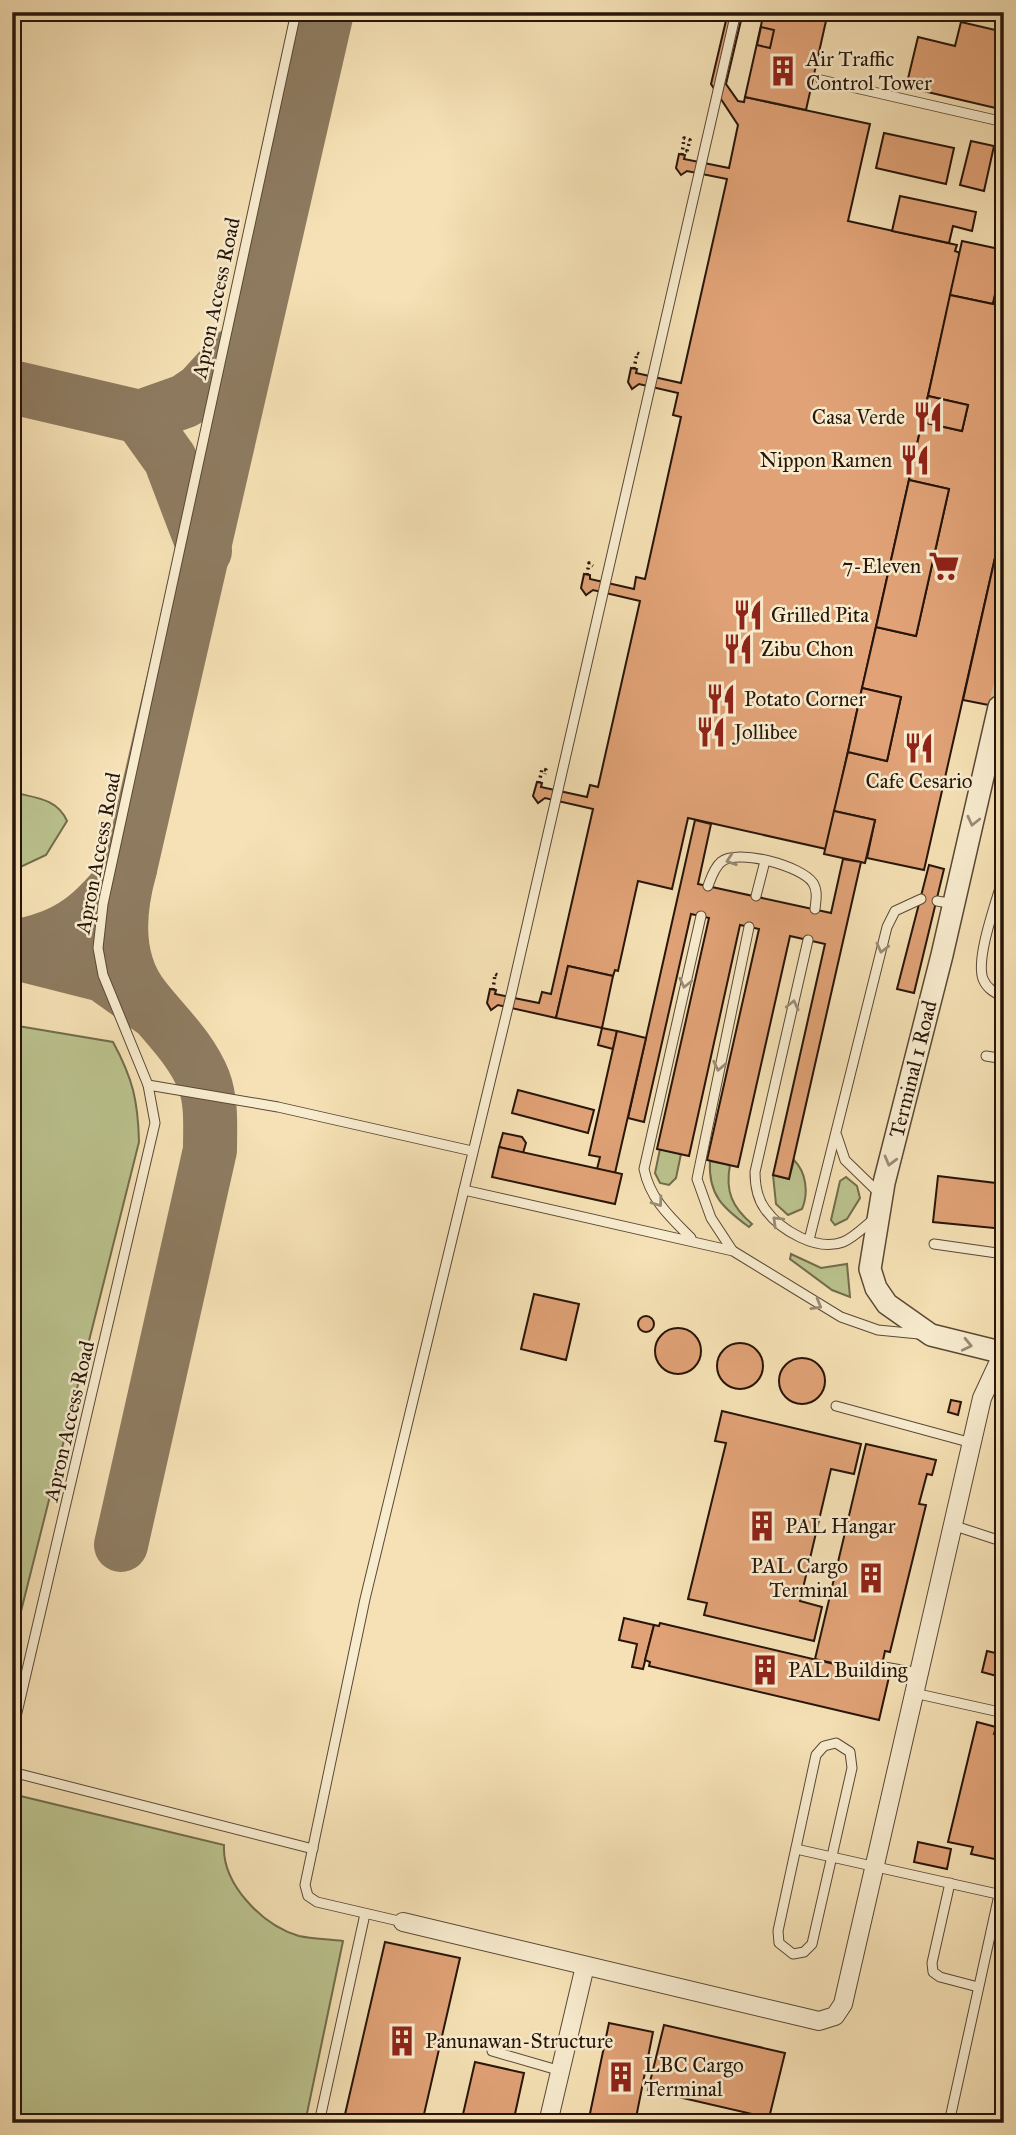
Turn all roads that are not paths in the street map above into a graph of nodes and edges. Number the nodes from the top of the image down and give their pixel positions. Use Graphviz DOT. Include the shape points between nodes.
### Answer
graph roads {
  1 [pos="296,12"];
  2 [pos="736,12"];
  3 [pos="821,80"];
  4 [pos="1004,122"];
  5 [pos="999,707"];
  6 [pos="765,861"];
  7 [pos="1004,874"];
  8 [pos="708,886"];
  9 [pos="756,896"];
  10 [pos="921,899"];
  11 [pos="816,909"];
  12 [pos="701,916"];
  13 [pos="749,927"];
  14 [pos="808,940"];
  15 [pos="1004,997"];
  16 [pos="986,1056"];
  17 [pos="1004,1059"];
  18 [pos="149,1085"];
  19 [pos="837,1135"];
  20 [pos="472,1152"];
  21 [pos="464,1190"];
  22 [pos="880,1206"];
  23 [pos="692,1240"];
  24 [pos="809,1240"];
  25 [pos="934,1244"];
  26 [pos="733,1251"];
  27 [pos="1004,1254"];
  28 [pos="931,1335"];
  29 [pos="1004,1353"];
  30 [pos="836,1406"];
  31 [pos="972,1443"];
  32 [pos="952,1525"];
  33 [pos="1004,1542"];
  34 [pos="884,1667"];
  35 [pos="919,1673"];
  36 [pos="914,1693"];
  37 [pos="1004,1713"];
  38 [pos="12,1734"];
  39 [pos="12,1772"];
  40 [pos="313,1849"];
  41 [pos="796,1849"];
  42 [pos="833,1857"];
  43 [pos="875,1865"];
  44 [pos="950,1883"];
  45 [pos="1001,1895"];
  46 [pos="365,1914"];
  47 [pos="403,1922"];
  48 [pos="586,1966"];
  49 [pos="978,1987"];
  50 [pos="492,2051"];
  51 [pos="561,2070"];
  52 [pos="319,2123"];
  53 [pos="548,2123"];
  54 [pos="948,2123"];
  1 -- 18 [label="lane, Apron Access Road" via="103,904 98,948 103,975"];
  2 -- 20 [label="lane"];
  3 -- 4 [label="lane"];
  5 -- 22 [label="street, Terminal 1 Road, one-way" via="945,902"];
  6 -- 8 [label="lane, one-way" via="730,858 721,862"];
  6 -- 9 [label="lane"];
  6 -- 11 [label="lane" via="808,877 817,895"];
  7 -- 15 [label="lane" via="981,965 991,991"];
  10 -- 19 [label="lane, one-way" via="895,911 887,927"];
  12 -- 23 [label="lane, one-way" via="644,1169 647,1186 660,1206"];
  13 -- 26 [label="lane, one-way" via="697,1179 711,1219"];
  24 -- 14 [label="lane, one-way" via="783,1228 765,1209 756,1190 755,1172"];
  16 -- 17 [label="lane"];
  18 -- 20 [label="lane" via="278,1107"];
  18 -- 38 [label="lane, Apron Access Road" via="155,1123 142,1188"];
  19 -- 22 [label="lane" via="845,1160"];
  19 -- 24 [label="lane"];
  20 -- 21 [label="lane"];
  21 -- 23 [label="lane"];
  21 -- 40 [label="lane" via="365,1599"];
  22 -- 24 [label="lane" via="845,1241 831,1245"];
  22 -- 28 [label="street, Terminal 1 Road" via="870,1269 876,1288 887,1304"];
  23 -- 26 [label="lane"];
  25 -- 27 [label="lane"];
  26 -- 28 [label="lane, one-way" via="841,1317 878,1331"];
  28 -- 29 [label="street, Terminal 1 Road, one-way"];
  29 -- 31 [label="street" via="982,1398"];
  30 -- 31 [label="lane"];
  31 -- 32 [label="street"];
  32 -- 33 [label="lane"];
  32 -- 35 [label="street"];
  34 -- 35 [label="lane"];
  35 -- 36 [label="street"];
  36 -- 37 [label="lane"];
  36 -- 43 [label="street"];
  39 -- 40 [label="lane"];
  40 -- 46 [label="lane" via="305,1885 308,1896"];
  41 -- 42 [label="lane"];
  41 -- 42 [label="lane" via="777,1938 782,1948 793,1954 812,1944"];
  41 -- 42 [label="lane" via="816,1755 824,1746 836,1743 850,1752 853,1763"];
  42 -- 43 [label="lane"];
  43 -- 44 [label="lane"];
  43 -- 48 [label="street" via="843,2004 835,2016 819,2021"];
  44 -- 45 [label="lane"];
  44 -- 49 [label="lane" via="933,1972"];
  45 -- 49 [label="lane"];
  46 -- 47 [label="lane"];
  46 -- 52 [label="lane"];
  47 -- 48 [label="street"];
  48 -- 51 [label="street"];
  49 -- 54 [label="lane"];
  50 -- 51 [label="lane"];
  51 -- 53 [label="street"];
}
